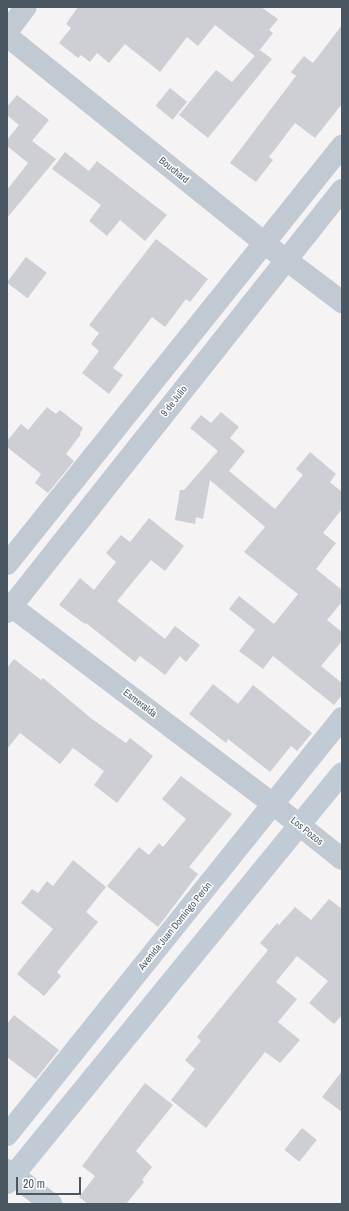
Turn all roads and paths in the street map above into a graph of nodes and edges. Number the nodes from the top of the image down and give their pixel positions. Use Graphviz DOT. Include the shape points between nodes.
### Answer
graph roads {
  1 [pos="26,7"];
  2 [pos="7,32"];
  3 [pos="7,36"];
  4 [pos="342,146"];
  5 [pos="342,190"];
  6 [pos="264,243"];
  7 [pos="287,259"];
  8 [pos="342,302"];
  9 [pos="7,564"];
  10 [pos="9,607"];
  11 [pos="342,718"];
  12 [pos="342,773"];
  13 [pos="273,804"];
  14 [pos="300,825"];
  15 [pos="342,859"];
  16 [pos="7,1135"];
  17 [pos="9,1176"];
  18 [pos="51,1204"];
  1 -- 2 [label="street"];
  3 -- 6 [label="street, Bouchard"];
  4 -- 6 [label="street"];
  5 -- 7 [label="street, 9 de Julio"];
  6 -- 7 [label="street, Bouchard"];
  6 -- 9 [label="street"];
  7 -- 8 [label="street, Bouchard"];
  7 -- 10 [label="street, 9 de Julio"];
  10 -- 13 [label="street, Esmeralda"];
  11 -- 13 [label="main road, Avenida Juan Domingo Perón"];
  12 -- 14 [label="main road"];
  13 -- 14 [label="street, Los Pozos"];
  13 -- 16 [label="main road, Avenida Juan Domingo Perón"];
  14 -- 15 [label="street, Los Pozos"];
  14 -- 17 [label="main road"];
  17 -- 18 [label="street"];
}
